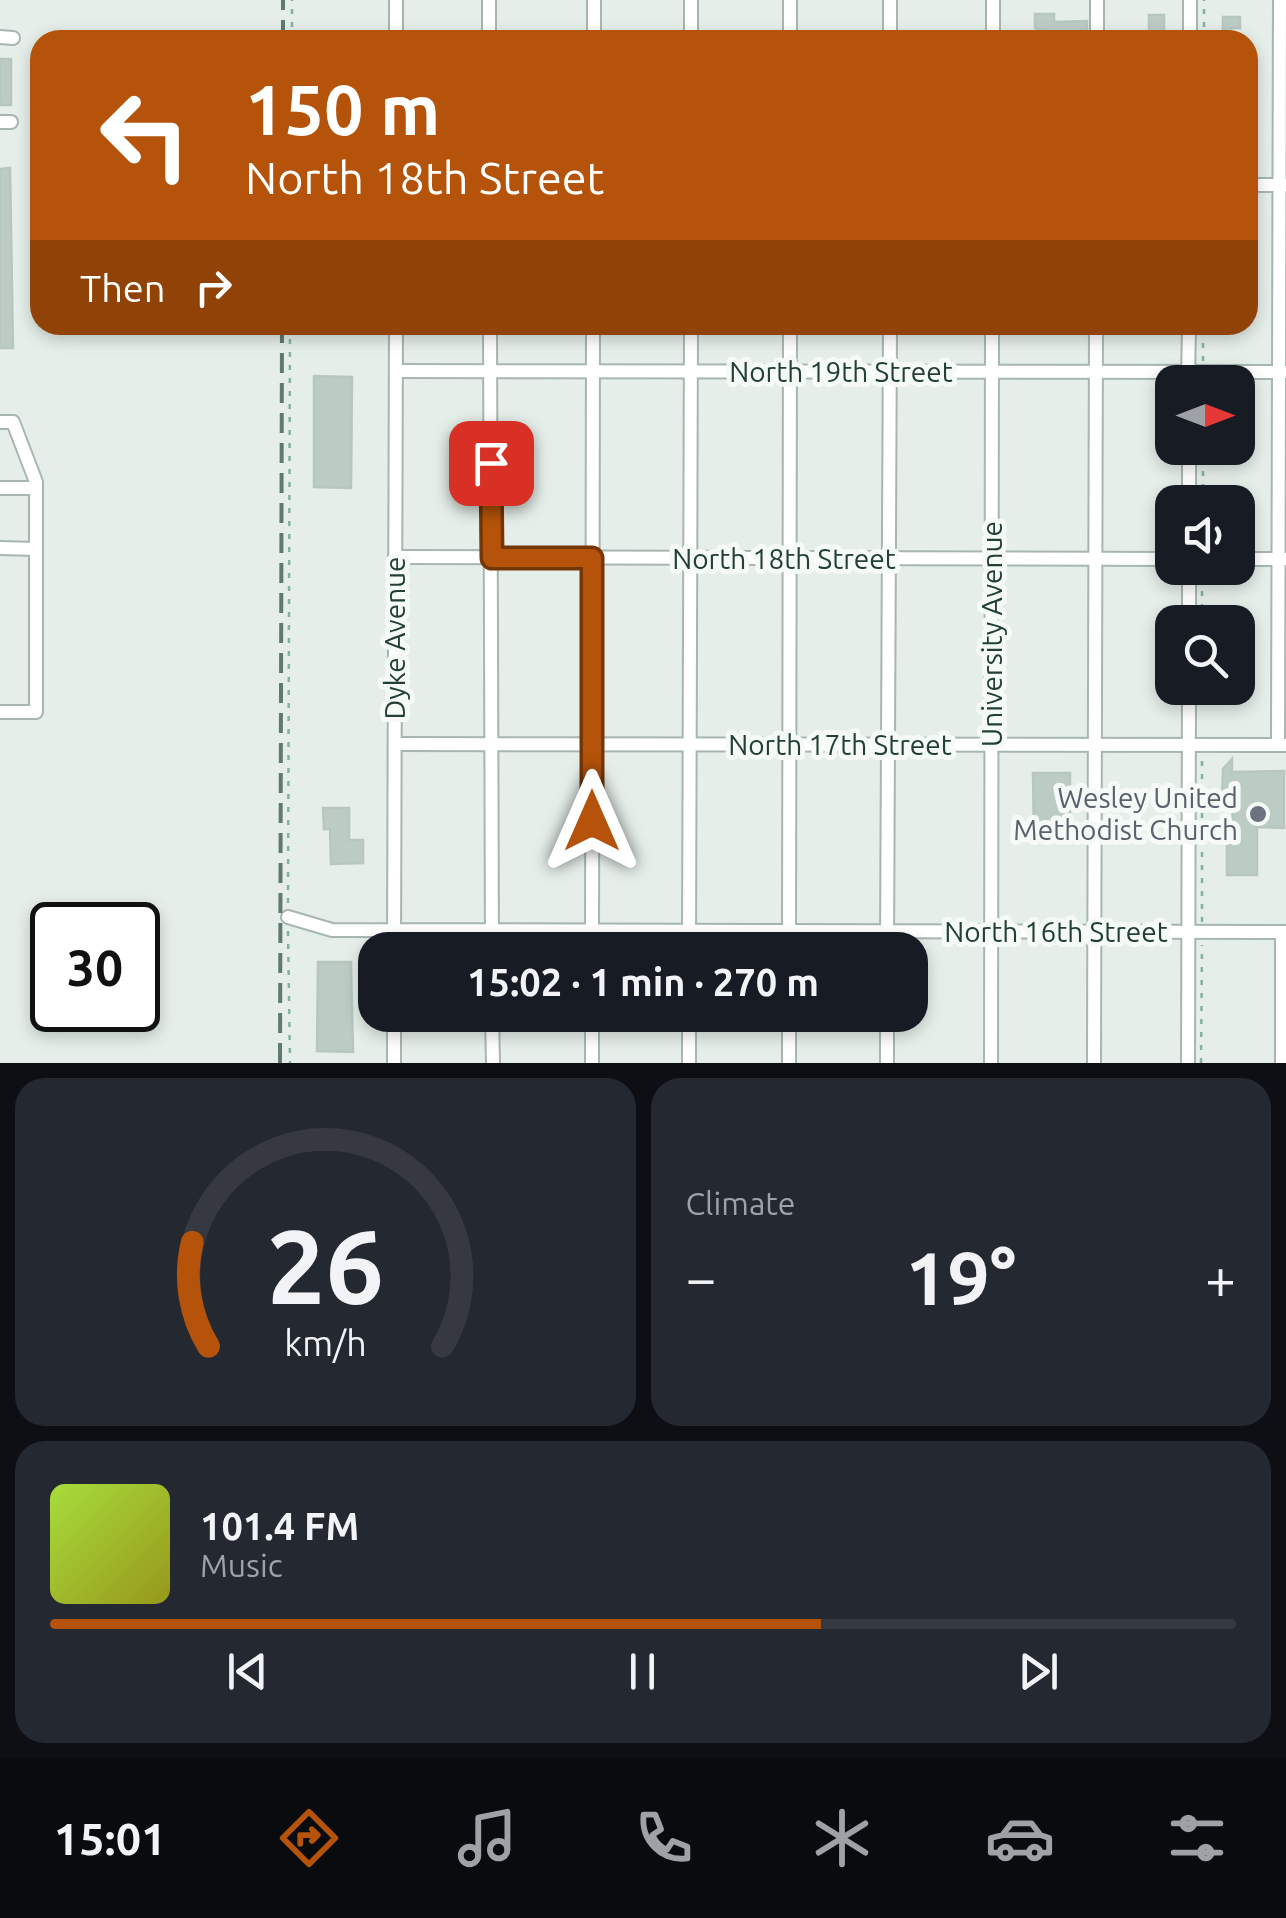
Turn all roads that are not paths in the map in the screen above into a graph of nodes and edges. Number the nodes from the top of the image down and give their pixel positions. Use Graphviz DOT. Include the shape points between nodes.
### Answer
graph roads {
  1 [pos="396,0"];
  2 [pos="489,0"];
  3 [pos="594,0"];
  4 [pos="691,0"];
  5 [pos="790,0"];
  6 [pos="890,0"];
  7 [pos="993,0"];
  8 [pos="1098,0"];
  9 [pos="1190,0"];
  10 [pos="1280,0"];
  11 [pos="396,30"];
  12 [pos="489,30"];
  13 [pos="594,30"];
  14 [pos="691,30"];
  15 [pos="790,30"];
  16 [pos="890,30"];
  17 [pos="993,30"];
  18 [pos="1097,30"];
  19 [pos="1190,30"];
  20 [pos="1283,185"];
  21 [pos="396,335"];
  22 [pos="490,335"];
  23 [pos="593,335"];
  24 [pos="692,335"];
  25 [pos="790,335"];
  26 [pos="890,335"];
  27 [pos="992,335"];
  28 [pos="1096,335"];
  29 [pos="1190,335"];
  30 [pos="1192,365"];
  31 [pos="396,371"];
  32 [pos="490,371"];
  33 [pos="593,371"];
  34 [pos="790,371"];
  35 [pos="890,371"];
  36 [pos="692,372"];
  37 [pos="992,372"];
  38 [pos="1096,372"];
  39 [pos="1282,372"];
  40 [pos="1255,373"];
  41 [pos="1155,374"];
  42 [pos="0,422"];
  43 [pos="0,488"];
  44 [pos="36,488"];
  45 [pos="0,548"];
  46 [pos="36,549"];
  47 [pos="395,557"];
  48 [pos="492,558"];
  49 [pos="592,558"];
  50 [pos="790,558"];
  51 [pos="992,558"];
  52 [pos="1096,558"];
  53 [pos="1155,558"];
  54 [pos="1255,558"];
  55 [pos="690,559"];
  56 [pos="888,559"];
  57 [pos="1282,559"];
  58 [pos="1190,705"];
  59 [pos="0,712"];
  60 [pos="395,744"];
  61 [pos="492,744"];
  62 [pos="592,744"];
  63 [pos="689,745"];
  64 [pos="789,745"];
  65 [pos="888,745"];
  66 [pos="1282,745"];
  67 [pos="992,746"];
  68 [pos="1095,746"];
  69 [pos="1195,746"];
  70 [pos="288,917"];
  71 [pos="394,931"];
  72 [pos="492,931"];
  73 [pos="592,931"];
  74 [pos="689,931"];
  75 [pos="789,932"];
  76 [pos="887,932"];
  77 [pos="928,932"];
  78 [pos="991,932"];
  79 [pos="1094,932"];
  80 [pos="1195,932"];
  81 [pos="1284,932"];
  82 [pos="394,1032"];
  83 [pos="492,1032"];
  84 [pos="592,1032"];
  85 [pos="689,1032"];
  86 [pos="789,1032"];
  87 [pos="887,1032"];
  88 [pos="394,1063"];
  89 [pos="492,1063"];
  90 [pos="592,1063"];
  91 [pos="688,1063"];
  92 [pos="789,1063"];
  93 [pos="887,1063"];
  94 [pos="991,1063"];
  95 [pos="1094,1063"];
  96 [pos="1188,1063"];
  97 [pos="1282,1063"];
  1 -- 11 [label="street"];
  2 -- 12 [label="street"];
  3 -- 13 [label="street"];
  4 -- 14 [label="street"];
  5 -- 15 [label="street"];
  6 -- 16 [label="street"];
  7 -- 17 [label="street"];
  8 -- 18 [label="street"];
  9 -- 19 [label="street"];
  10 -- 20 [label="street"];
  20 -- 39 [label="street"];
  21 -- 31 [label="street, Dyke Avenue"];
  22 -- 32 [label="street"];
  23 -- 33 [label="street"];
  24 -- 36 [label="street"];
  25 -- 34 [label="street"];
  26 -- 35 [label="street"];
  27 -- 37 [label="street, University Avenue"];
  28 -- 38 [label="street"];
  29 -- 30 [label="street"];
  31 -- 32 [label="street, North 19th Street"];
  31 -- 47 [label="street, Dyke Avenue"];
  32 -- 33 [label="street, North 19th Street"];
  32 -- 48 [label="street"];
  33 -- 36 [label="street, North 19th Street"];
  33 -- 49 [label="street"];
  34 -- 35 [label="street, North 19th Street"];
  34 -- 36 [label="street, North 19th Street"];
  34 -- 50 [label="street"];
  35 -- 37 [label="street, North 19th Street"];
  35 -- 56 [label="street"];
  36 -- 55 [label="street"];
  37 -- 38 [label="street, North 19th Street"];
  37 -- 51 [label="street, University Avenue"];
  38 -- 41 [label="street, North 19th Street"];
  38 -- 52 [label="street"];
  39 -- 40 [label="street, North 19th Street"];
  39 -- 57 [label="street"];
  42 -- 44 [label="street" via="13,422"];
  43 -- 44 [label="street"];
  44 -- 46 [label="street"];
  45 -- 46 [label="street"];
  46 -- 59 [label="street" via="36,712"];
  47 -- 48 [label="street, North 18th Street"];
  47 -- 60 [label="street, Dyke Avenue"];
  48 -- 49 [label="street, North 18th Street"];
  48 -- 61 [label="street"];
  49 -- 55 [label="street, North 18th Street"];
  49 -- 62 [label="street"];
  50 -- 55 [label="street, North 18th Street"];
  50 -- 56 [label="street, North 18th Street"];
  50 -- 64 [label="street"];
  51 -- 52 [label="street, North 18th Street"];
  51 -- 56 [label="street, North 18th Street"];
  51 -- 67 [label="street, University Avenue"];
  52 -- 53 [label="street, North 18th Street"];
  52 -- 68 [label="street"];
  54 -- 57 [label="street"];
  55 -- 63 [label="street"];
  56 -- 65 [label="street"];
  57 -- 66 [label="street"];
  58 -- 69 [label="street"];
  60 -- 61 [label="street, North 17th Street"];
  60 -- 71 [label="street, Dyke Avenue"];
  61 -- 62 [label="street, North 17th Street"];
  61 -- 72 [label="street"];
  62 -- 63 [label="street, North 17th Street"];
  62 -- 73 [label="street"];
  63 -- 64 [label="street, North 17th Street"];
  63 -- 74 [label="street"];
  64 -- 65 [label="street, North 17th Street"];
  64 -- 75 [label="street"];
  65 -- 67 [label="street, North 17th Street"];
  65 -- 76 [label="street"];
  66 -- 69 [label="street, North 17th Street"];
  67 -- 68 [label="street, North 17th Street"];
  67 -- 78 [label="street, University Avenue"];
  68 -- 69 [label="street, North 17th Street"];
  68 -- 79 [label="street"];
  69 -- 80 [label="street"];
  70 -- 71 [label="street, North 16th Street" via="332,930"];
  71 -- 72 [label="street, North 16th Street"];
  72 -- 73 [label="street, North 16th Street"];
  73 -- 74 [label="street, North 16th Street"];
  74 -- 75 [label="street, North 16th Street"];
  77 -- 78 [label="street, North 16th Street"];
  78 -- 79 [label="street, North 16th Street"];
  78 -- 94 [label="street, University Avenue"];
  79 -- 80 [label="street, North 16th Street"];
  79 -- 95 [label="street"];
  80 -- 81 [label="street, North 16th Street"];
  80 -- 96 [label="street"];
  81 -- 97 [label="street"];
  82 -- 88 [label="street"];
  83 -- 89 [label="street"];
  84 -- 90 [label="street"];
  85 -- 91 [label="street"];
  86 -- 92 [label="street"];
  87 -- 93 [label="street"];
}
